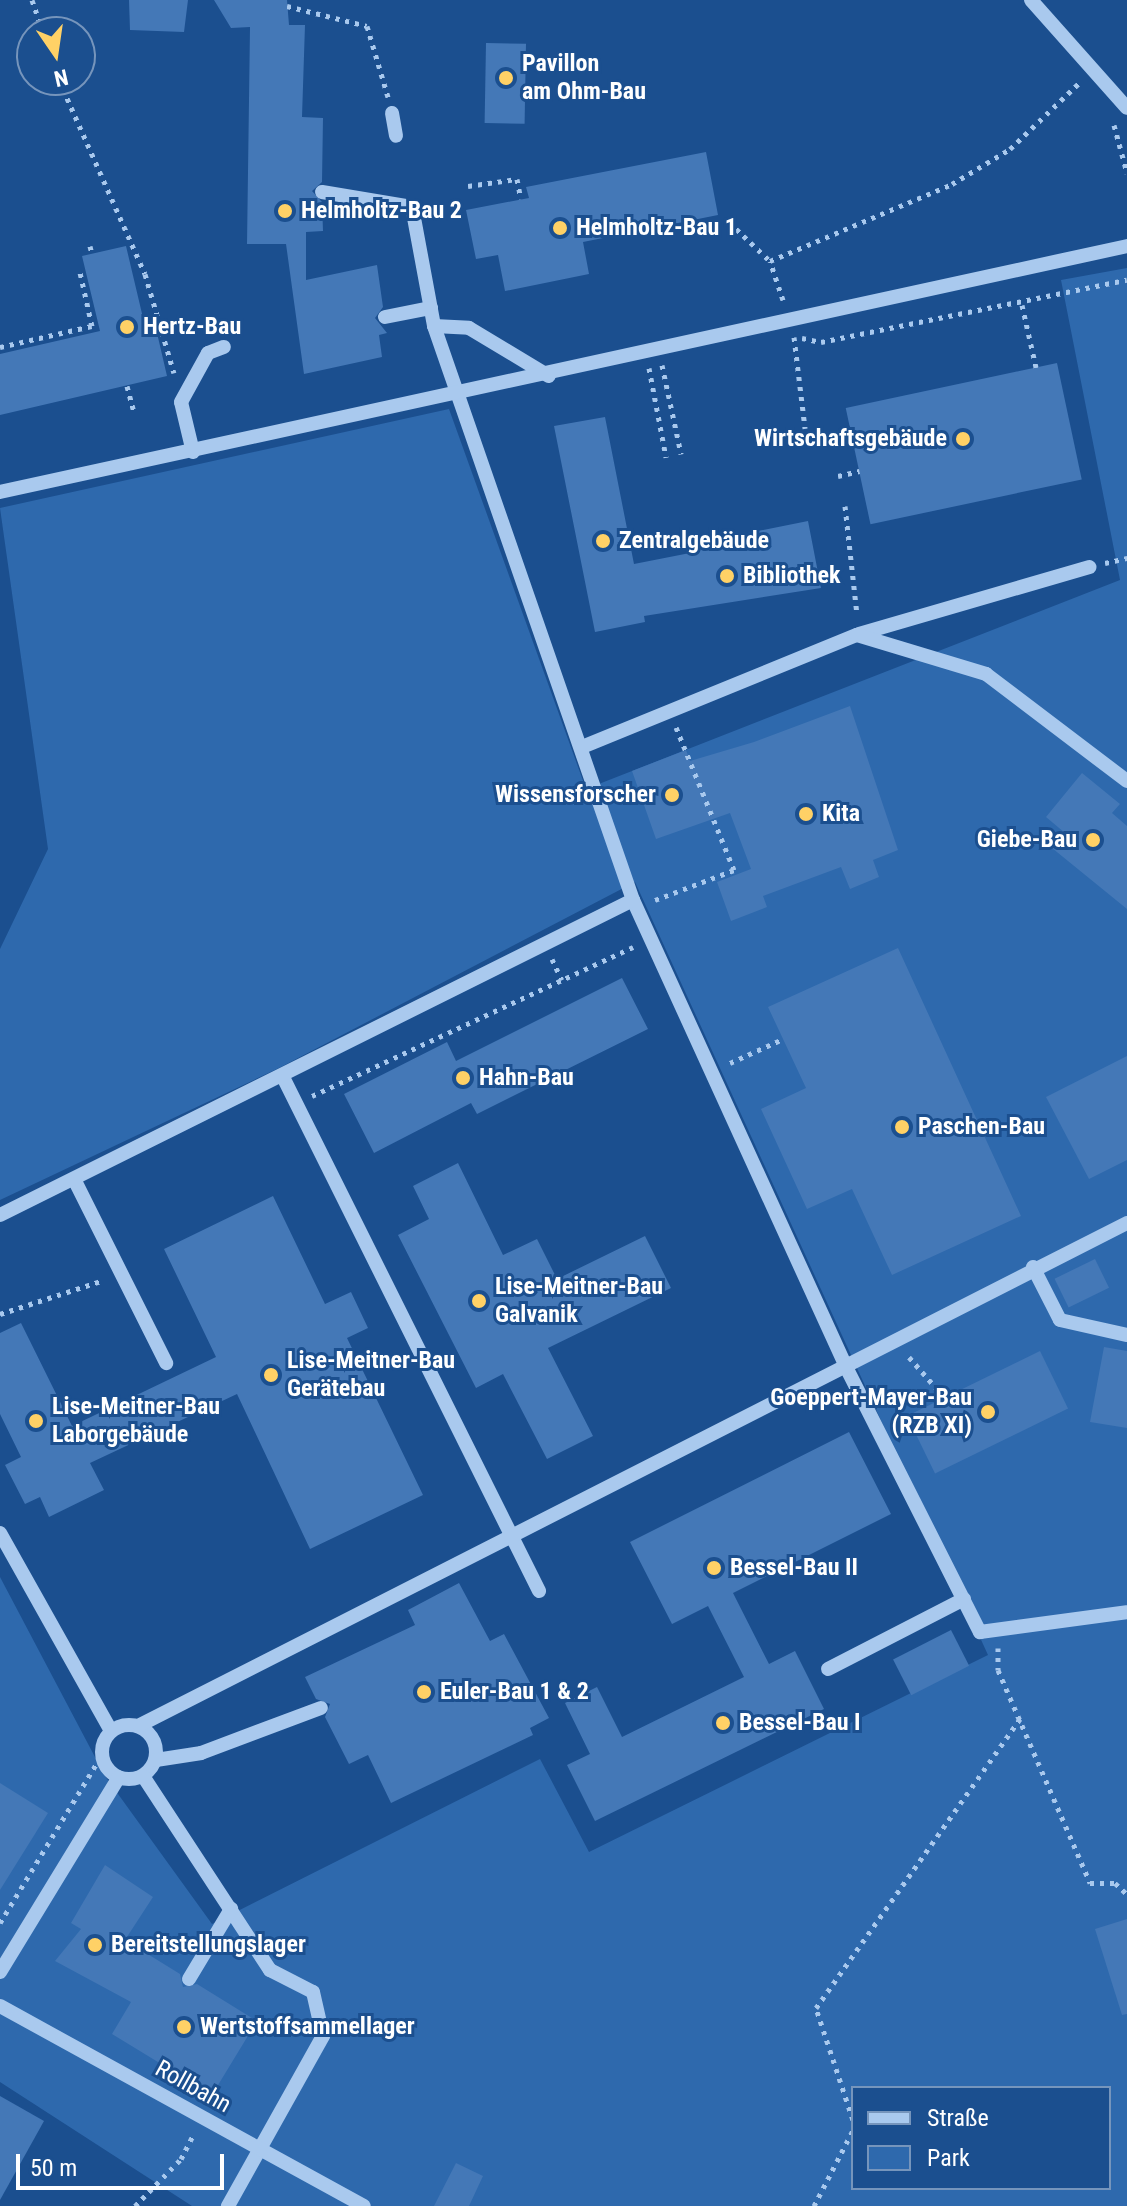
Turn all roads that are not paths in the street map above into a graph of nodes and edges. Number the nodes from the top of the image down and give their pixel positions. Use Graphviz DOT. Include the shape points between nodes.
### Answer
graph roads {
  1 [pos="1031,0"];
  2 [pos="1127,108"];
  3 [pos="392,113"];
  4 [pos="396,136"];
  5 [pos="322,192"];
  6 [pos="1127,246"];
  7 [pos="431,308"];
  8 [pos="385,317"];
  9 [pos="434,326"];
  10 [pos="224,347"];
  11 [pos="549,376"];
  12 [pos="457,395"];
  13 [pos="193,452"];
  14 [pos="0,492"];
  15 [pos="1089,567"];
  16 [pos="857,635"];
  17 [pos="582,747"];
  18 [pos="1127,781"];
  19 [pos="633,900"];
  20 [pos="284,1079"];
  21 [pos="74,1179"];
  22 [pos="0,1215"];
  23 [pos="1127,1223"];
  24 [pos="1033,1267"];
  25 [pos="1127,1335"];
  26 [pos="166,1363"];
  27 [pos="847,1369"];
  28 [pos="0,1533"];
  29 [pos="510,1535"];
  30 [pos="539,1591"];
  31 [pos="964,1599"];
  32 [pos="1127,1612"];
  33 [pos="828,1669"];
  34 [pos="321,1708"];
  35 [pos="140,1725"];
  36 [pos="110,1729"];
  37 [pos="156,1760"];
  38 [pos="143,1776"];
  39 [pos="119,1777"];
  40 [pos="231,1909"];
  41 [pos="0,1972"];
  42 [pos="189,1979"];
  43 [pos="0,2006"];
  44 [pos="259,2148"];
  45 [pos="228,2206"];
  46 [pos="364,2206"];
  1 -- 2 [label="lane"];
  3 -- 4 [label="lane"];
  5 -- 7 [label="lane" via="412,207"];
  6 -- 11 [label="lane"];
  7 -- 8 [label="lane"];
  7 -- 9 [label="lane"];
  9 -- 11 [label="lane" via="469,328"];
  9 -- 12 [label="lane"];
  10 -- 13 [label="lane" via="208,353 181,402"];
  11 -- 12 [label="lane"];
  12 -- 13 [label="lane"];
  12 -- 17 [label="lane"];
  13 -- 14 [label="lane"];
  15 -- 16 [label="lane"];
  16 -- 17 [label="lane"];
  16 -- 18 [label="lane" via="986,674"];
  17 -- 19 [label="lane"];
  19 -- 20 [label="lane"];
  19 -- 27 [label="lane"];
  20 -- 21 [label="lane"];
  20 -- 29 [label="lane"];
  21 -- 22 [label="lane"];
  21 -- 26 [label="lane"];
  23 -- 24 [label="lane"];
  24 -- 25 [label="lane" via="1060,1320"];
  24 -- 27 [label="lane"];
  27 -- 29 [label="lane"];
  27 -- 31 [label="lane"];
  28 -- 36 [label="lane"];
  29 -- 30 [label="lane"];
  29 -- 35 [label="lane"];
  31 -- 32 [label="lane" via="980,1632"];
  31 -- 33 [label="lane"];
  34 -- 37 [label="lane" via="201,1753"];
  35 -- 36 [label="lane"];
  35 -- 37 [label="lane" via="156,1745"];
  36 -- 39 [label="lane" via="103,1753"];
  37 -- 38 [label="lane"];
  38 -- 39 [label="lane"];
  38 -- 40 [label="lane"];
  39 -- 41 [label="lane"];
  40 -- 42 [label="lane"];
  40 -- 44 [label="lane" via="270,1970 313,1992 323,2036"];
  43 -- 44 [label="lane, Rollbahn"];
  44 -- 45 [label="lane"];
  44 -- 46 [label="lane, Rollbahn"];
}
